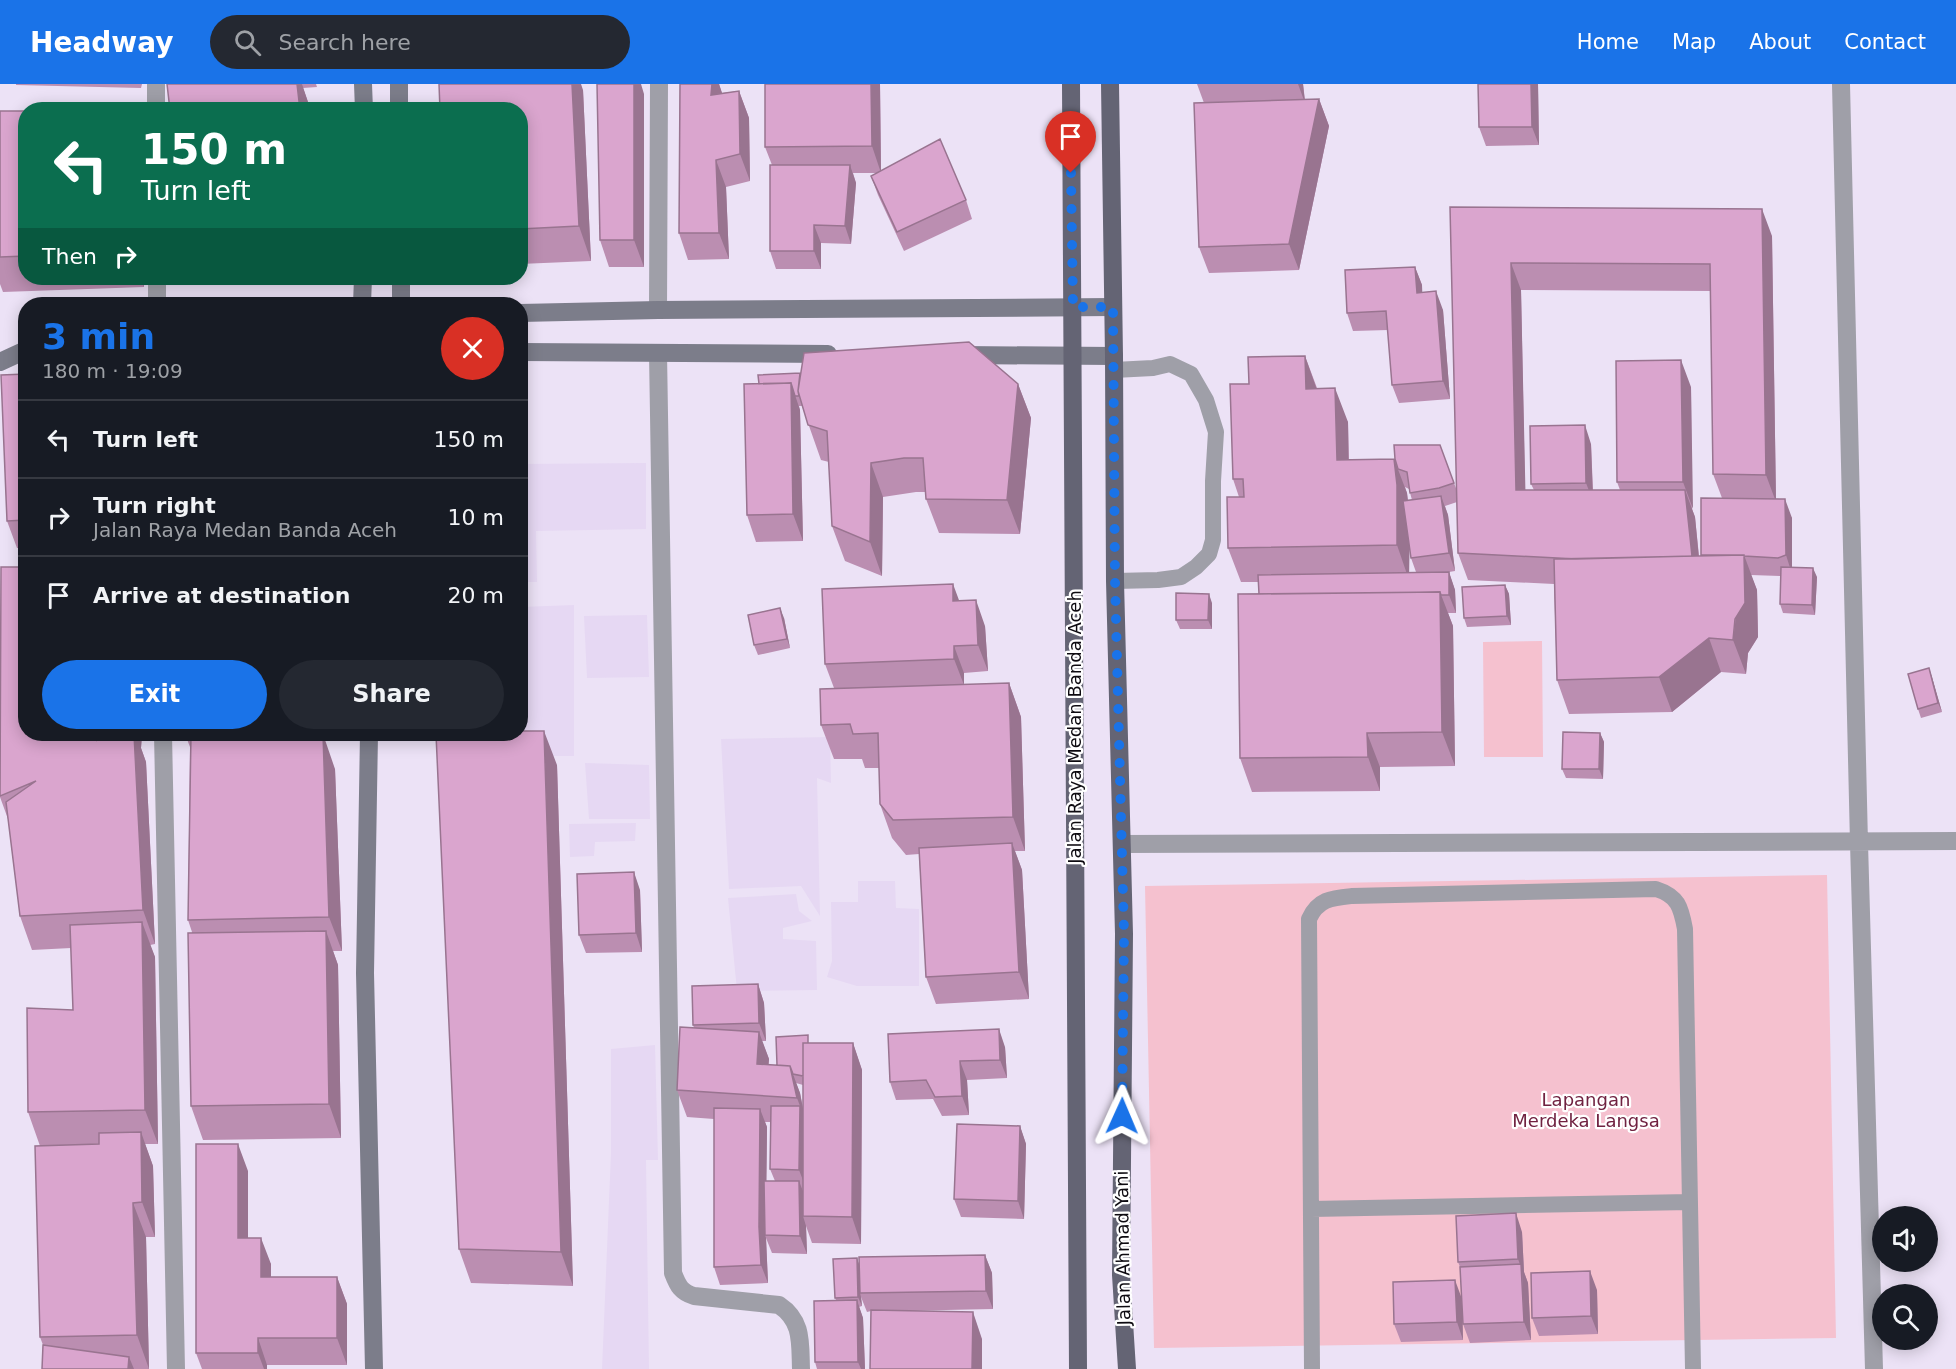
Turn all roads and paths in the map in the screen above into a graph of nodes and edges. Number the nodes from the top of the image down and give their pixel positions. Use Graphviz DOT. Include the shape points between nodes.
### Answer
graph roads {
  1 [pos="156,84"];
  2 [pos="363,84"];
  3 [pos="399,84"];
  4 [pos="659,84"];
  5 [pos="1071,84"];
  6 [pos="1110,84"];
  7 [pos="1841,84"];
  8 [pos="156,102"];
  9 [pos="364,102"];
  10 [pos="399,102"];
  11 [pos="1073,307"];
  12 [pos="1113,307"];
  13 [pos="658,310"];
  14 [pos="528,313"];
  15 [pos="528,352"];
  16 [pos="658,353"];
  17 [pos="18,354"];
  18 [pos="840,354"];
  19 [pos="942,355"];
  20 [pos="1073,355"];
  21 [pos="0,362"];
  22 [pos="1114,363"];
  23 [pos="1115,581"];
  24 [pos="163,741"];
  25 [pos="369,741"];
  26 [pos="1956,841"];
  27 [pos="1859,843"];
  28 [pos="1122,844"];
  29 [pos="1690,1202"];
  30 [pos="1311,1209"];
  31 [pos="176,1369"];
  32 [pos="374,1369"];
  33 [pos="801,1369"];
  34 [pos="1078,1369"];
  35 [pos="1127,1369"];
  36 [pos="1312,1369"];
  37 [pos="1694,1369"];
  38 [pos="1874,1369"];
  1 -- 8 [label="street"];
  2 -- 9 [label="street"];
  3 -- 10 [label="street"];
  4 -- 13 [label="street"];
  5 -- 11 [label="main road, Jalan Raya Medan Banda Aceh"];
  6 -- 12 [label="main road, Jalan Ahmad Yani"];
  7 -- 27 [label="street"];
  11 -- 12 [label="street"];
  11 -- 13 [label="street"];
  11 -- 20 [label="main road, Jalan Raya Medan Banda Aceh"];
  12 -- 22 [label="main road, Jalan Ahmad Yani"];
  13 -- 14 [label="street"];
  15 -- 16 [label="street"];
  16 -- 18 [label="street"];
  16 -- 33 [label="street" via="673,1273 683,1293 779,1305 789,1312 797,1323"];
  17 -- 21 [label="street"];
  19 -- 20 [label="street"];
  20 -- 22 [label="street"];
  20 -- 34 [label="main road, Jalan Raya Medan Banda Aceh"];
  22 -- 23 [label="main road, Jalan Ahmad Yani"];
  22 -- 23 [label="lane" via="1153,368 1170,364 1191,374 1206,400 1216,432 1213,540 1209,554 1181,577"];
  23 -- 28 [label="main road, Jalan Ahmad Yani"];
  24 -- 31 [label="street"];
  25 -- 32 [label="street" via="365,973"];
  26 -- 27 [label="street"];
  27 -- 28 [label="street"];
  27 -- 38 [label="street"];
  28 -- 35 [label="main road, Jalan Ahmad Yani" via="1121,1275"];
  29 -- 30 [label="lane"];
  29 -- 30 [label="lane" via="1685,929 1677,902 1669,893 1656,889 1352,896 1326,901 1314,908 1309,919"];
  29 -- 37 [label="lane"];
  30 -- 36 [label="lane"];
}
